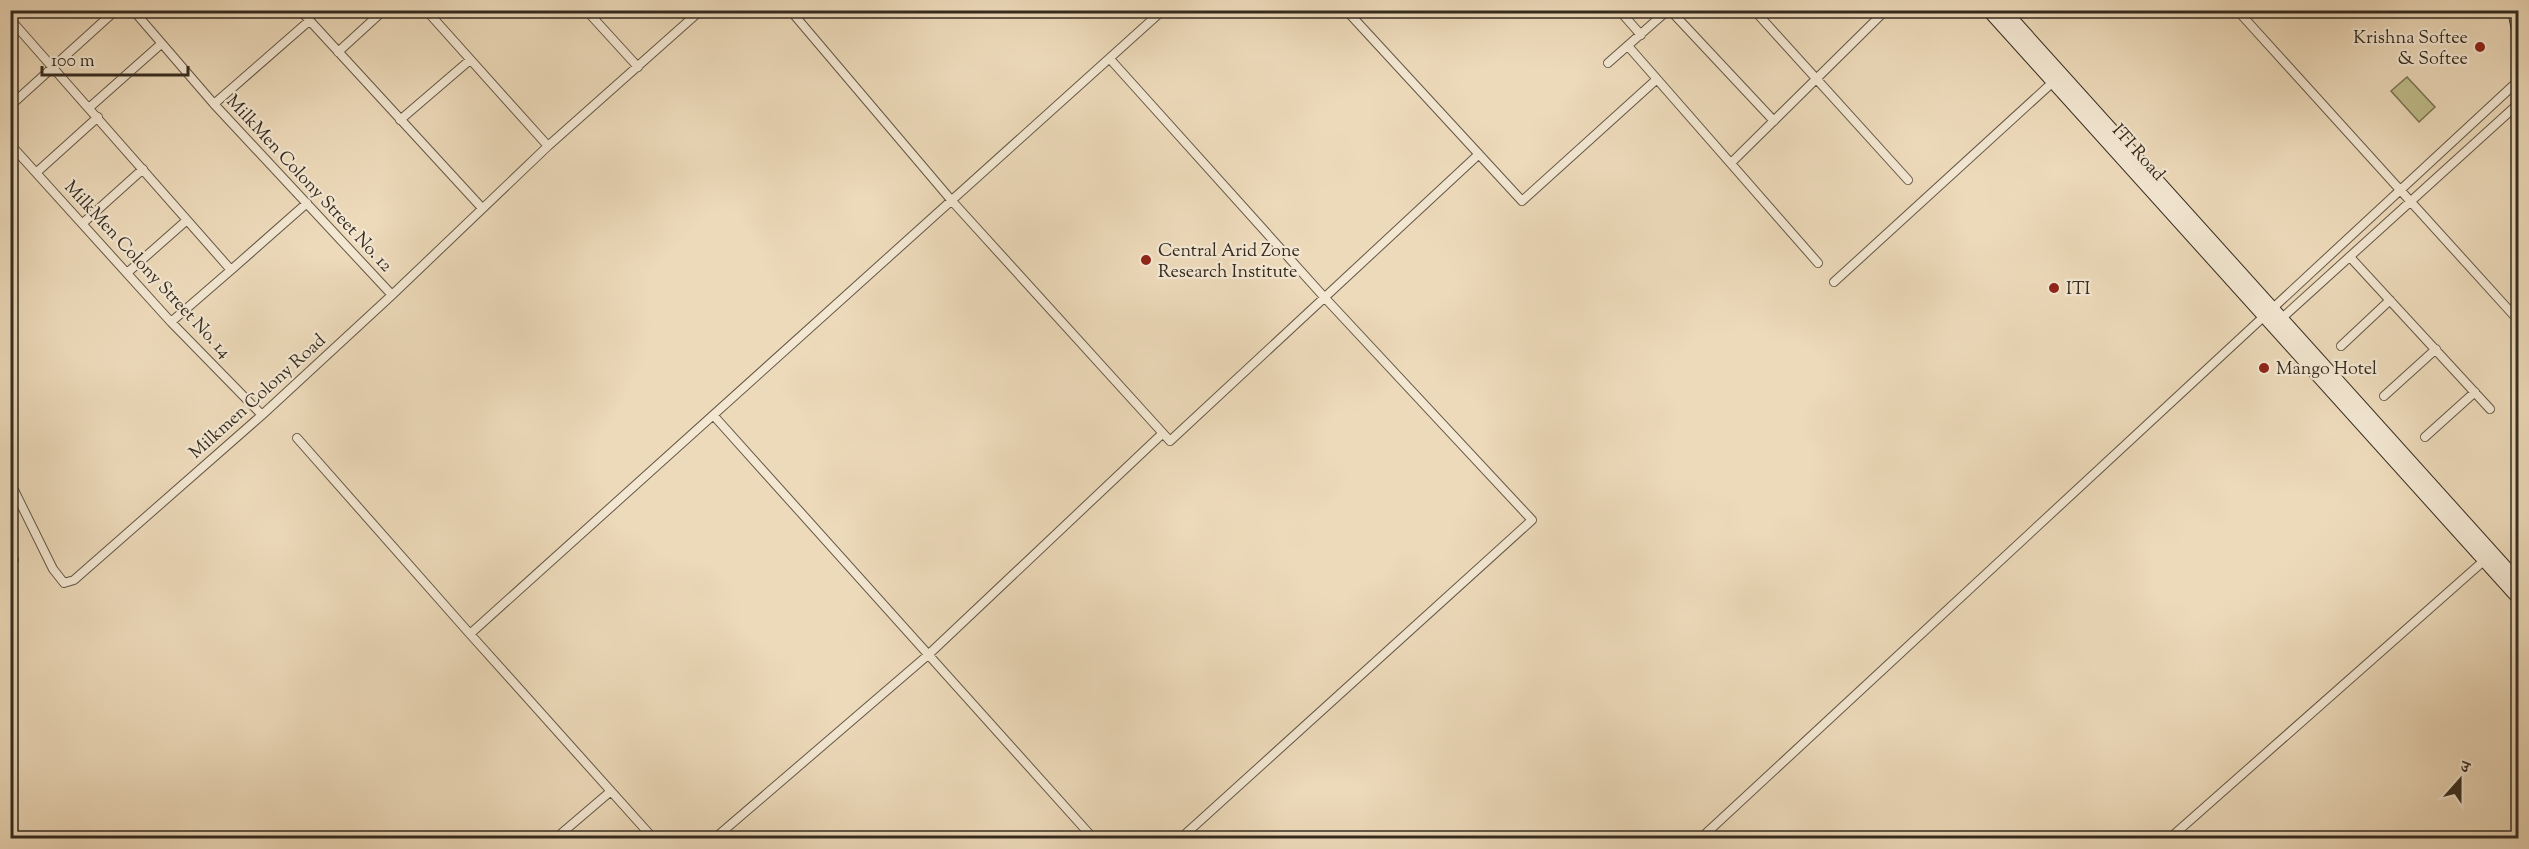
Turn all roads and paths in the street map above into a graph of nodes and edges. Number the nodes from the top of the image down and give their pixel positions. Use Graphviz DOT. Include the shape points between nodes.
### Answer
graph roads {
  1 [pos="116,10"];
  2 [pos="133,10"];
  3 [pos="300,10"];
  4 [pos="384,10"];
  5 [pos="426,10"];
  6 [pos="518,10"];
  7 [pos="523,10"];
  8 [pos="586,10"];
  9 [pos="701,10"];
  10 [pos="790,10"];
  11 [pos="1163,10"];
  12 [pos="1346,10"];
  13 [pos="1619,10"];
  14 [pos="1669,10"];
  15 [pos="1754,10"];
  16 [pos="1886,10"];
  17 [pos="1988,10"];
  18 [pos="2004,10"];
  19 [pos="2237,10"];
  20 [pos="2514,10"];
  21 [pos="10,19"];
  22 [pos="309,21"];
  23 [pos="2518,30"];
  24 [pos="1641,35"];
  25 [pos="161,44"];
  26 [pos="1628,46"];
  27 [pos="338,52"];
  28 [pos="1110,59"];
  29 [pos="470,60"];
  30 [pos="1608,63"];
  31 [pos="638,66"];
  32 [pos="54,68"];
  33 [pos="1657,78"];
  34 [pos="1816,79"];
  35 [pos="2518,81"];
  36 [pos="2053,82"];
  37 [pos="214,104"];
  38 [pos="2518,104"];
  39 [pos="10,106"];
  40 [pos="90,107"];
  41 [pos="98,117"];
  42 [pos="400,120"];
  43 [pos="1773,121"];
  44 [pos="10,144"];
  45 [pos="548,146"];
  46 [pos="1479,154"];
  47 [pos="1731,164"];
  48 [pos="143,169"];
  49 [pos="37,172"];
  50 [pos="1908,180"];
  51 [pos="2401,190"];
  52 [pos="952,201"];
  53 [pos="2412,201"];
  54 [pos="307,203"];
  55 [pos="482,208"];
  56 [pos="187,220"];
  57 [pos="83,223"];
  58 [pos="2350,257"];
  59 [pos="1818,263"];
  60 [pos="231,270"];
  61 [pos="127,273"];
  62 [pos="1834,282"];
  63 [pos="392,296"];
  64 [pos="1325,298"];
  65 [pos="2390,300"];
  66 [pos="2267,313"];
  67 [pos="2281,319"];
  68 [pos="2518,320"];
  69 [pos="171,322"];
  70 [pos="2341,346"];
  71 [pos="2436,349"];
  72 [pos="2475,392"];
  73 [pos="2384,396"];
  74 [pos="2490,409"];
  75 [pos="262,415"];
  76 [pos="714,416"];
  77 [pos="1161,434"];
  78 [pos="2426,437"];
  79 [pos="297,438"];
  80 [pos="10,482"];
  81 [pos="2489,557"];
  82 [pos="2518,581"];
  83 [pos="2518,598"];
  84 [pos="470,634"];
  85 [pos="928,655"];
  86 [pos="610,791"];
  87 [pos="556,838"];
  88 [pos="653,838"];
  89 [pos="715,838"];
  90 [pos="1093,838"];
  91 [pos="1181,838"];
  92 [pos="1701,838"];
  93 [pos="2170,838"];
  1 -- 32 [label="street"];
  2 -- 25 [label="street, MilkMen Colony Street No. 12"];
  3 -- 22 [label="street"];
  4 -- 27 [label="street"];
  5 -- 29 [label="street"];
  6 -- 7 [label="street"];
  8 -- 31 [label="street"];
  9 -- 31 [label="street"];
  10 -- 52 [label="street"];
  11 -- 28 [label="street"];
  12 -- 46 [label="street"];
  13 -- 24 [label="street"];
  14 -- 24 [label="street"];
  14 -- 43 [label="street"];
  15 -- 34 [label="street"];
  16 -- 34 [label="street"];
  17 -- 36 [label="street, ITI Road"];
  18 -- 66 [label="street, ITI Road"];
  19 -- 51 [label="street"];
  20 -- 23 [label="street"];
  21 -- 32 [label="street"];
  22 -- 27 [label="street"];
  22 -- 37 [label="street"];
  24 -- 26 [label="street"];
  25 -- 37 [label="street, MilkMen Colony Street No. 12"];
  25 -- 40 [label="street"];
  26 -- 30 [label="street"];
  26 -- 33 [label="street"];
  27 -- 42 [label="street"];
  28 -- 52 [label="street"];
  28 -- 64 [label="street"];
  29 -- 42 [label="street"];
  29 -- 45 [label="street"];
  31 -- 45 [label="street, Milkmen Colony Road"];
  32 -- 39 [label="street"];
  32 -- 40 [label="street"];
  33 -- 46 [label="street" via="1522,201"];
  33 -- 47 [label="street"];
  34 -- 43 [label="street"];
  34 -- 50 [label="street"];
  35 -- 51 [label="street"];
  36 -- 62 [label="street"];
  36 -- 66 [label="street, ITI Road"];
  37 -- 54 [label="street, MilkMen Colony Street No. 12"];
  38 -- 53 [label="street"];
  40 -- 41 [label="street"];
  41 -- 48 [label="street"];
  41 -- 49 [label="street"];
  42 -- 55 [label="street"];
  43 -- 47 [label="street"];
  44 -- 49 [label="street, MilkMen Colony Street No. 14"];
  45 -- 55 [label="street, Milkmen Colony Road"];
  46 -- 64 [label="street"];
  47 -- 59 [label="street"];
  48 -- 56 [label="street"];
  48 -- 57 [label="street"];
  49 -- 57 [label="street, MilkMen Colony Street No. 14"];
  51 -- 53 [label="street"];
  51 -- 66 [label="street"];
  52 -- 76 [label="street"];
  52 -- 77 [label="street"];
  53 -- 58 [label="street"];
  53 -- 68 [label="street"];
  54 -- 60 [label="street"];
  54 -- 63 [label="street, MilkMen Colony Street No. 12"];
  55 -- 63 [label="street, Milkmen Colony Road"];
  56 -- 60 [label="street"];
  56 -- 61 [label="street"];
  57 -- 61 [label="street, MilkMen Colony Street No. 14"];
  58 -- 65 [label="street"];
  58 -- 67 [label="street"];
  60 -- 69 [label="street"];
  61 -- 69 [label="street, MilkMen Colony Street No. 14"];
  63 -- 75 [label="street, Milkmen Colony Road"];
  64 -- 77 [label="street" via="1170,441"];
  64 -- 91 [label="street" via="1532,520"];
  65 -- 70 [label="street"];
  65 -- 71 [label="street"];
  66 -- 67 [label="street, ITI Road"];
  66 -- 81 [label="street"];
  66 -- 92 [label="street"];
  67 -- 81 [label="street, ITI Road"];
  69 -- 75 [label="street, MilkMen Colony Street No. 14"];
  71 -- 72 [label="street"];
  71 -- 73 [label="street"];
  72 -- 74 [label="street"];
  72 -- 78 [label="street"];
  75 -- 80 [label="street, Milkmen Colony Road" via="74,580 64,582 53,569"];
  76 -- 84 [label="street"];
  76 -- 85 [label="street"];
  77 -- 85 [label="street"];
  79 -- 84 [label="street"];
  81 -- 82 [label="street, ITI Road"];
  81 -- 83 [label="street"];
  81 -- 93 [label="street"];
  84 -- 86 [label="street"];
  85 -- 89 [label="street"];
  85 -- 90 [label="street"];
  86 -- 87 [label="street"];
  86 -- 88 [label="street"];
}
